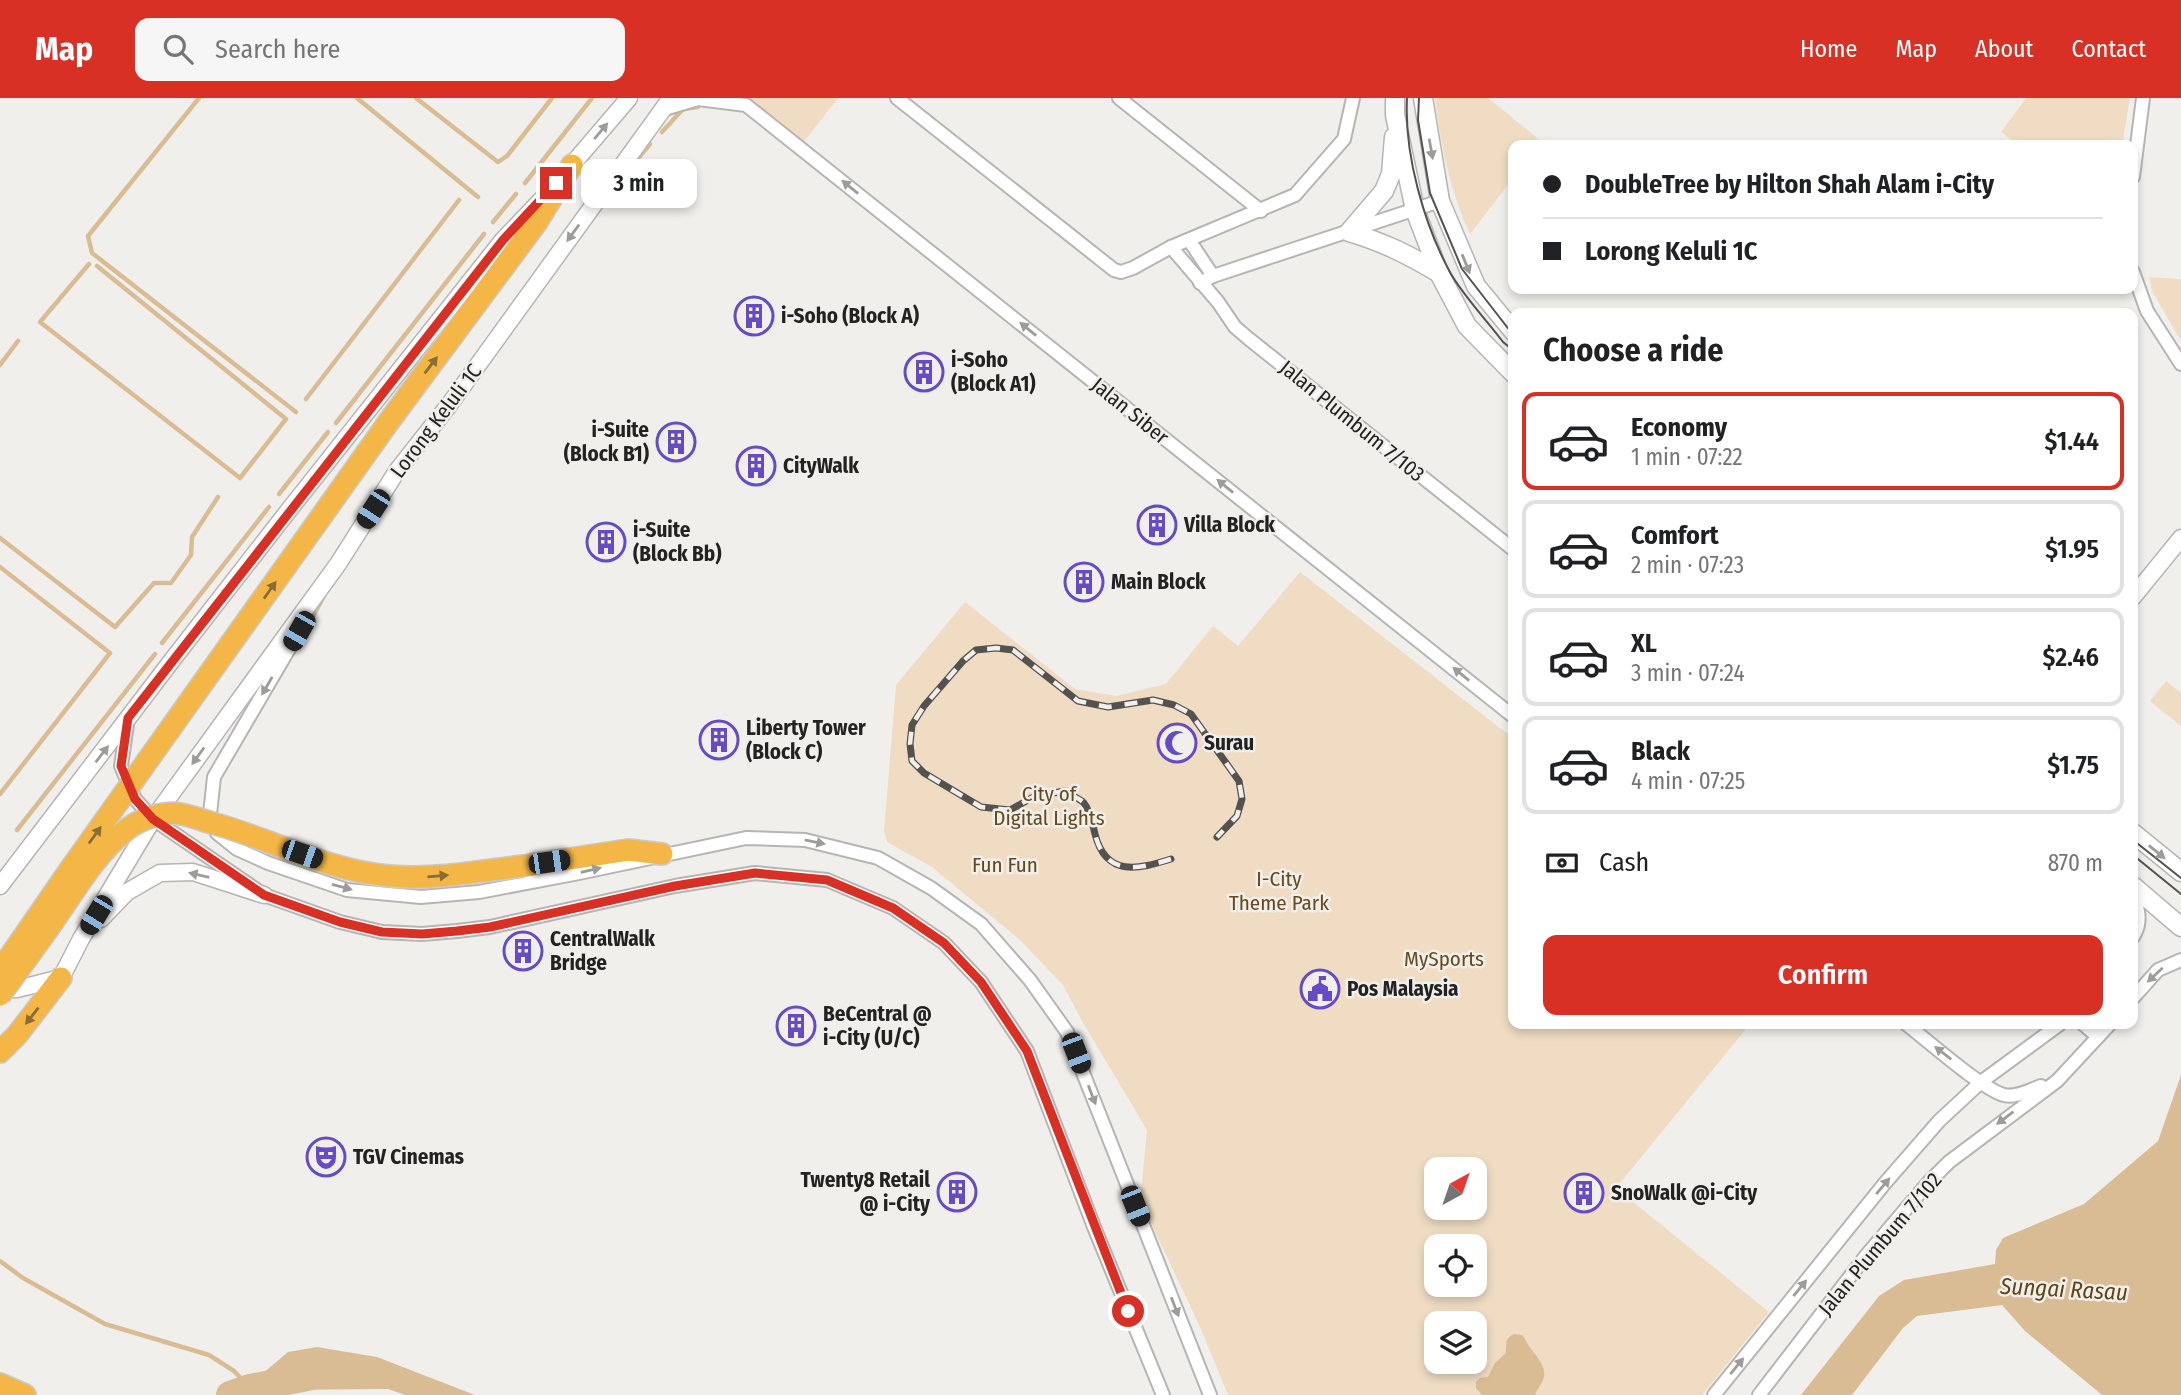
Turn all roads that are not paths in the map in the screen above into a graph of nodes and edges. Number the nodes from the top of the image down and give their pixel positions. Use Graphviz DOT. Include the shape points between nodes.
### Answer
graph roads {
  1 [pos="629,98"];
  2 [pos="897,98"];
  3 [pos="1119,98"];
  4 [pos="1423,98"];
  5 [pos="2143,98"];
  6 [pos="1350,100"];
  7 [pos="666,104"];
  8 [pos="1395,105"];
  9 [pos="2138,140"];
  10 [pos="572,165"];
  11 [pos="1440,201"];
  12 [pos="1415,210"];
  13 [pos="1261,211"];
  14 [pos="1349,232"];
  15 [pos="1189,240"];
  16 [pos="1171,247"];
  17 [pos="1439,273"];
  18 [pos="1213,276"];
  19 [pos="1200,283"];
  20 [pos="2138,286"];
  21 [pos="1508,325"];
  22 [pos="2181,364"];
  23 [pos="1508,368"];
  24 [pos="2181,538"];
  25 [pos="1508,545"];
  26 [pos="338,564"];
  27 [pos="2138,591"];
  28 [pos="1508,712"];
  29 [pos="128,718"];
  30 [pos="153,819"];
  31 [pos="2138,837"];
  32 [pos="662,854"];
  33 [pos="2181,872"];
  34 [pos="2138,877"];
  35 [pos="0,886"];
  36 [pos="264,895"];
  37 [pos="2138,898"];
  38 [pos="2181,912"];
  39 [pos="2181,927"];
  40 [pos="81,939"];
  41 [pos="2181,960"];
  42 [pos="0,971"];
  43 [pos="61,978"];
  44 [pos="0,990"];
  45 [pos="2138,992"];
  46 [pos="0,995"];
  47 [pos="1912,1029"];
  48 [pos="2053,1029"];
  49 [pos="2089,1029"];
  50 [pos="2105,1029"];
  51 [pos="2098,1037"];
  52 [pos="0,1052"];
  53 [pos="2057,1080"];
  54 [pos="1981,1082"];
  55 [pos="0,1384"];
  56 [pos="25,1395"];
  57 [pos="1163,1395"];
  58 [pos="1210,1395"];
  59 [pos="1714,1395"];
  60 [pos="1759,1395"];
  10 -- 1 [label="street, one-way"];
  2 -- 16 [label="street" via="1114,270 1133,268"];
  3 -- 13 [label="street"];
  4 -- 11 [label="main road, one-way"];
  5 -- 9 [label="street"];
  6 -- 13 [label="street" via="1344,139 1295,195"];
  7 -- 26 [label="street, Lorong Keluli 1C, one-way" via="397,471"];
  28 -- 7 [label="street, Jalan Siber, one-way" via="746,105 698,99"];
  8 -- 12 [label="main road"];
  8 -- 14 [label="main road" via="1391,174 1384,191"];
  10 -- 29 [label="street" via="503,240"];
  42 -- 10 [label="highway, one-way, bridge" via="390,420 537,222"];
  11 -- 12 [label="street"];
  11 -- 21 [label="main road, one-way" via="1476,286"];
  12 -- 14 [label="street"];
  12 -- 17 [label="main road"];
  13 -- 15 [label="street"];
  14 -- 17 [label="main road" via="1383,242"];
  14 -- 18 [label="street"];
  15 -- 16 [label="street"];
  15 -- 18 [label="street"];
  16 -- 19 [label="street, Jalan Plumbum 7/103"];
  17 -- 23 [label="main road" via="1467,326"];
  18 -- 19 [label="street"];
  19 -- 25 [label="street, Jalan Plumbum 7/103" via="1249,340"];
  20 -- 22 [label="street" via="2147,311"];
  24 -- 27 [label="street"];
  26 -- 30 [label="street, Lorong Keluli 1C, one-way"];
  26 -- 32 [label="street, one-way" via="214,777 210,814 217,833 247,854 347,890 421,897 479,892"];
  29 -- 30 [label="street" via="121,766 135,799"];
  35 -- 29 [label="street, one-way"];
  30 -- 36 [label="street"];
  30 -- 40 [label="street, Lorong Keluli 1C"];
  31 -- 33 [label="main road, one-way"];
  46 -- 32 [label="highway, one-way, bridge" via="90,867 127,829 162,815 180,814 332,864 390,876 431,877 628,850"];
  32 -- 58 [label="street, one-way" via="746,838 805,840 878,858 981,924 1067,1032"];
  34 -- 38 [label="main road"];
  36 -- 40 [label="street, one-way" via="193,872 160,873 127,892"];
  36 -- 57 [label="street" via="340,922 382,932 422,934 490,927 755,873 827,880 893,908 944,943 981,982 1027,1051"];
  37 -- 39 [label="main road"];
  40 -- 43 [label="street, Lorong Keluli 1C"];
  41 -- 45 [label="street, one-way" via="2158,970"];
  43 -- 44 [label="street"];
  43 -- 52 [label="highway, one-way"];
  54 -- 47 [label="street, one-way"];
  48 -- 54 [label="street, Jalan Plumbum 7/102"];
  49 -- 51 [label="street"];
  50 -- 51 [label="street, Jalan Plumbum 7/102"];
  51 -- 53 [label="street, Jalan Plumbum 7/102"];
  53 -- 54 [label="street" via="2016,1096 2004,1095"];
  53 -- 60 [label="street, Jalan Plumbum 7/102, one-way" via="1928,1183"];
  59 -- 54 [label="street, Jalan Plumbum 7/102, one-way" via="1885,1183 1939,1121"];
  55 -- 56 [label="highway"];
}
